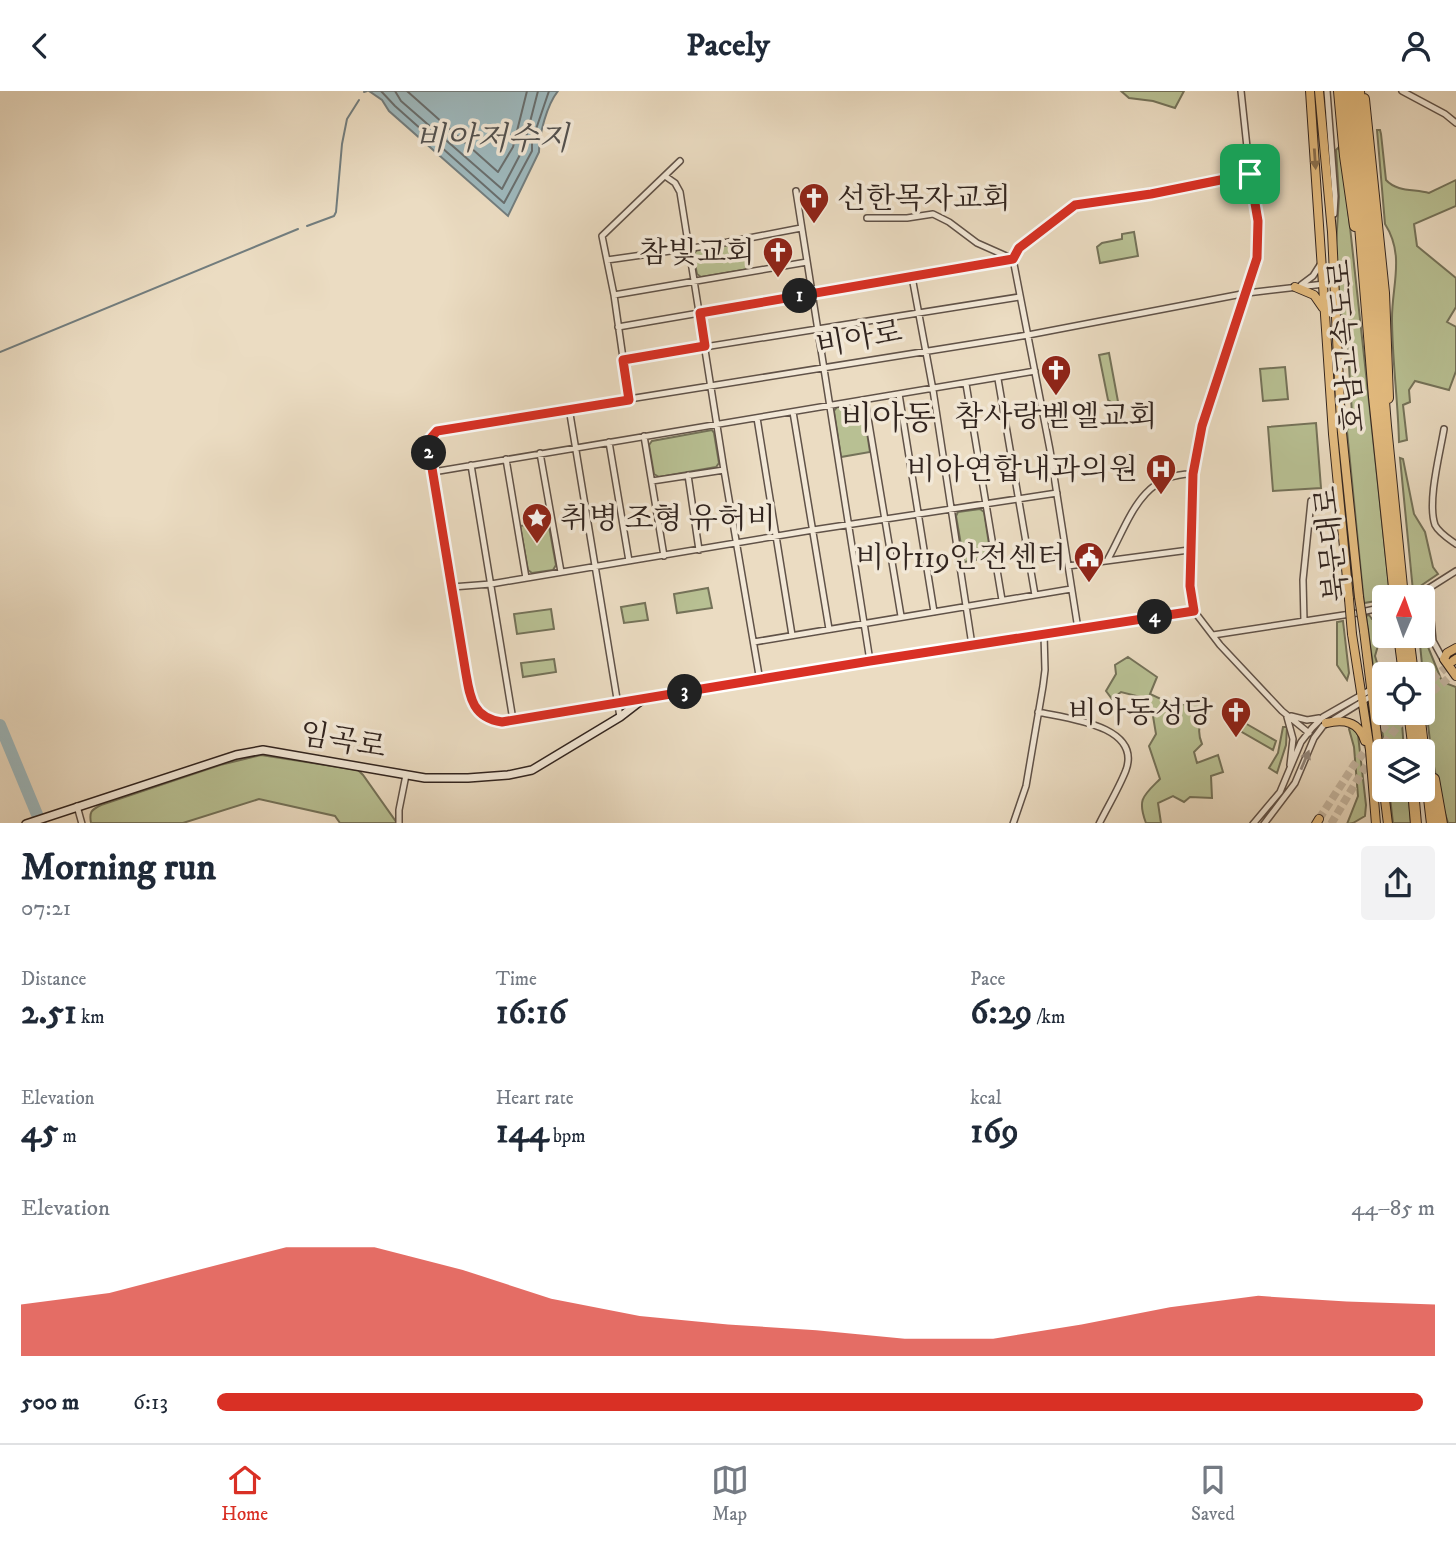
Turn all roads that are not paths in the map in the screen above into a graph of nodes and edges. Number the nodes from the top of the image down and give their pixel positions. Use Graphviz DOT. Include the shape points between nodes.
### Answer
graph roads {
  1 [pos="1241,91"];
  2 [pos="1310,91"];
  3 [pos="1319,91"];
  4 [pos="1327,91"];
  5 [pos="1339,91"];
  6 [pos="1349,91"];
  7 [pos="1361,91"];
  8 [pos="1402,91"];
  9 [pos="1456,123"];
  10 [pos="680,161"];
  11 [pos="1250,174"];
  12 [pos="665,176"];
  13 [pos="796,191"];
  14 [pos="867,218"];
  15 [pos="802,228"];
  16 [pos="1332,232"];
  17 [pos="689,249"];
  18 [pos="1013,259"];
  19 [pos="607,260"];
  20 [pos="1321,261"];
  21 [pos="1364,261"];
  22 [pos="807,262"];
  23 [pos="912,277"];
  24 [pos="694,281"];
  25 [pos="1333,283"];
  26 [pos="1323,284"];
  27 [pos="1294,287"];
  28 [pos="1247,293"];
  29 [pos="812,294"];
  30 [pos="614,295"];
  31 [pos="1020,297"];
  32 [pos="1325,310"];
  33 [pos="919,312"];
  34 [pos="700,313"];
  35 [pos="618,327"];
  36 [pos="818,328"];
  37 [pos="1028,334"];
  38 [pos="705,346"];
  39 [pos="925,350"];
  40 [pos="623,360"];
  41 [pos="824,367"];
  42 [pos="1035,371"];
  43 [pos="998,379"];
  44 [pos="966,384"];
  45 [pos="711,385"];
  46 [pos="933,390"];
  47 [pos="899,394"];
  48 [pos="629,400"];
  49 [pos="865,400"];
  50 [pos="830,406"];
  51 [pos="569,408"];
  52 [pos="793,412"];
  53 [pos="757,418"];
  54 [pos="718,424"];
  55 [pos="1444,429"];
  56 [pos="644,436"];
  57 [pos="609,442"];
  58 [pos="575,447"];
  59 [pos="540,453"];
  60 [pos="506,459"];
  61 [pos="471,465"];
  62 [pos="724,470"];
  63 [pos="433,472"];
  64 [pos="1193,474"];
  65 [pos="688,475"];
  66 [pos="652,481"];
  67 [pos="1057,493"];
  68 [pos="1017,498"];
  69 [pos="1311,501"];
  70 [pos="985,504"];
  71 [pos="951,509"];
  72 [pos="918,514"];
  73 [pos="885,519"];
  74 [pos="850,525"];
  75 [pos="813,530"];
  76 [pos="777,537"];
  77 [pos="736,544"];
  78 [pos="1456,544"];
  79 [pos="699,550"];
  80 [pos="1189,550"];
  81 [pos="664,556"];
  82 [pos="1108,559"];
  83 [pos="1394,560"];
  84 [pos="629,561"];
  85 [pos="1068,566"];
  86 [pos="596,567"];
  87 [pos="561,572"];
  88 [pos="1456,572"];
  89 [pos="526,578"];
  90 [pos="491,584"];
  91 [pos="1395,585"];
  92 [pos="1400,585"];
  93 [pos="1435,586"];
  94 [pos="452,587"];
  95 [pos="1071,589"];
  96 [pos="1035,595"];
  97 [pos="1002,600"];
  98 [pos="967,605"];
  99 [pos="1372,609"];
  100 [pos="1194,611"];
  101 [pos="934,612"];
  102 [pos="901,617"];
  103 [pos="1304,621"];
  104 [pos="865,622"];
  105 [pos="829,629"];
  106 [pos="1078,629"];
  107 [pos="1044,634"];
  108 [pos="792,635"];
  109 [pos="1213,635"];
  110 [pos="754,642"];
  111 [pos="1435,643"];
  112 [pos="972,645"];
  113 [pos="1456,648"];
  114 [pos="1451,660"];
  115 [pos="870,661"];
  116 [pos="1456,676"];
  117 [pos="761,681"];
  118 [pos="1372,685"];
  119 [pos="1372,692"];
  120 [pos="1361,698"];
  121 [pos="642,700"];
  122 [pos="618,704"];
  123 [pos="1038,712"];
  124 [pos="1285,714"];
  125 [pos="620,717"];
  126 [pos="513,720"];
  127 [pos="1324,720"];
  128 [pos="1377,725"];
  129 [pos="1309,733"];
  130 [pos="1370,750"];
  131 [pos="406,775"];
  132 [pos="1288,777"];
  133 [pos="1435,783"];
  134 [pos="1414,802"];
  135 [pos="1419,802"];
  136 [pos="1428,802"];
  137 [pos="77,806"];
  138 [pos="29,823"];
  139 [pos="82,823"];
  140 [pos="399,823"];
  141 [pos="1013,823"];
  142 [pos="1099,823"];
  143 [pos="1254,823"];
  144 [pos="1265,823"];
  145 [pos="1376,823"];
  146 [pos="1388,823"];
  147 [pos="1416,823"];
  148 [pos="1422,823"];
  149 [pos="1432,823"];
  150 [pos="1443,823"];
  1 -- 11 [label="street"];
  2 -- 20 [label="main road, 북문대로, one-way"];
  3 -- 16 [label="main road, 북문대로"];
  4 -- 16 [label="street" via="1335,196"];
  5 -- 21 [label="highway" via="1345,156"];
  6 -- 21 [label="highway, 호남고속도로"];
  7 -- 83 [label="highway, 호남고속도로"];
  8 -- 9 [label="street"];
  10 -- 12 [label="street"];
  11 -- 18 [label="street" via="1075,205 1019,248"];
  11 -- 28 [label="street" via="1258,239"];
  12 -- 17 [label="street" via="680,192"];
  12 -- 19 [label="street" via="602,236"];
  13 -- 15 [label="street"];
  14 -- 18 [label="street" via="933,214 977,243"];
  15 -- 17 [label="street"];
  15 -- 22 [label="street"];
  16 -- 25 [label="main road, 북문대로"];
  17 -- 19 [label="street"];
  17 -- 24 [label="street"];
  18 -- 23 [label="street"];
  18 -- 31 [label="street"];
  19 -- 30 [label="street"];
  20 -- 26 [label="main road, 북문대로"];
  20 -- 27 [label="street" via="1310,280"];
  21 -- 83 [label="highway, 호남고속도로" via="1374,397"];
  22 -- 24 [label="street"];
  22 -- 29 [label="street"];
  23 -- 29 [label="street"];
  23 -- 33 [label="street"];
  24 -- 30 [label="street"];
  24 -- 34 [label="street"];
  25 -- 26 [label="street, 비아로"];
  25 -- 118 [label="main road, 북문대로, bridge" via="1341,422"];
  26 -- 27 [label="street, 비아로"];
  26 -- 32 [label="main road, 북문대로"];
  27 -- 28 [label="street, 비아로"];
  27 -- 32 [label="main road" via="1314,295"];
  28 -- 37 [label="street, 비아로"];
  28 -- 64 [label="street" via="1212,392"];
  29 -- 34 [label="street"];
  29 -- 36 [label="street"];
  30 -- 35 [label="street"];
  31 -- 33 [label="street"];
  31 -- 37 [label="street"];
  32 -- 120 [label="main road, 북문대로, bridge"];
  33 -- 36 [label="street"];
  33 -- 39 [label="street"];
  34 -- 35 [label="street"];
  34 -- 38 [label="street"];
  35 -- 40 [label="street"];
  36 -- 38 [label="street"];
  36 -- 41 [label="street"];
  37 -- 39 [label="street, 비아로"];
  37 -- 42 [label="street"];
  38 -- 40 [label="street"];
  38 -- 45 [label="street"];
  39 -- 41 [label="street, 비아로"];
  39 -- 46 [label="street"];
  40 -- 48 [label="street"];
  41 -- 45 [label="street, 비아로"];
  41 -- 50 [label="street"];
  42 -- 43 [label="street"];
  42 -- 67 [label="street"];
  43 -- 44 [label="street"];
  43 -- 68 [label="street"];
  44 -- 46 [label="street"];
  44 -- 70 [label="street"];
  45 -- 48 [label="street, 비아로"];
  45 -- 54 [label="street"];
  46 -- 47 [label="street"];
  46 -- 71 [label="street"];
  47 -- 49 [label="street"];
  47 -- 72 [label="street"];
  48 -- 51 [label="street, 비아로"];
  49 -- 50 [label="street"];
  49 -- 73 [label="street"];
  50 -- 52 [label="street"];
  50 -- 74 [label="street"];
  51 -- 58 [label="street"];
  51 -- 63 [label="street, 비아로" via="437,431 428,445"];
  52 -- 53 [label="street"];
  52 -- 75 [label="street"];
  53 -- 54 [label="street"];
  53 -- 76 [label="street"];
  54 -- 56 [label="street"];
  54 -- 62 [label="street"];
  55 -- 78 [label="street" via="1433,492 1435,523"];
  56 -- 57 [label="street"];
  56 -- 66 [label="street"];
  57 -- 58 [label="street"];
  57 -- 84 [label="street"];
  58 -- 59 [label="street"];
  58 -- 86 [label="street"];
  59 -- 60 [label="street"];
  59 -- 87 [label="street"];
  60 -- 61 [label="street"];
  60 -- 89 [label="street"];
  61 -- 63 [label="street"];
  61 -- 90 [label="street"];
  62 -- 65 [label="street"];
  62 -- 77 [label="street"];
  63 -- 94 [label="street, 비아로"];
  64 -- 80 [label="street"];
  64 -- 82 [label="street" via="1170,475 1145,493"];
  65 -- 66 [label="street"];
  65 -- 79 [label="street"];
  66 -- 81 [label="street"];
  67 -- 68 [label="street"];
  67 -- 85 [label="street"];
  68 -- 70 [label="street"];
  68 -- 96 [label="street"];
  69 -- 103 [label="street"];
  70 -- 71 [label="street"];
  70 -- 97 [label="street"];
  71 -- 72 [label="street"];
  71 -- 98 [label="street"];
  72 -- 73 [label="street"];
  72 -- 101 [label="street"];
  73 -- 74 [label="street"];
  73 -- 102 [label="street"];
  74 -- 75 [label="street"];
  74 -- 104 [label="street"];
  75 -- 76 [label="street"];
  75 -- 105 [label="street"];
  76 -- 77 [label="street"];
  76 -- 108 [label="street"];
  77 -- 79 [label="street"];
  77 -- 110 [label="street"];
  79 -- 81 [label="street"];
  80 -- 82 [label="street"];
  80 -- 100 [label="street"];
  81 -- 84 [label="street"];
  82 -- 85 [label="street"];
  83 -- 91 [label="highway, 호남고속도로"];
  83 -- 92 [label="highway, 호남고속도로"];
  84 -- 86 [label="street"];
  85 -- 95 [label="street"];
  86 -- 87 [label="street"];
  86 -- 122 [label="street"];
  87 -- 89 [label="street"];
  88 -- 93 [label="street"];
  89 -- 90 [label="street"];
  90 -- 94 [label="street"];
  90 -- 126 [label="street"];
  94 -- 126 [label="street, 비아로" via="471,701 492,721"];
  95 -- 96 [label="street"];
  95 -- 106 [label="street"];
  96 -- 97 [label="street"];
  97 -- 98 [label="street"];
  98 -- 101 [label="street"];
  98 -- 112 [label="street"];
  99 -- 103 [label="street"];
  100 -- 106 [label="street, 비아로"];
  100 -- 109 [label="street"];
  101 -- 102 [label="street"];
  102 -- 104 [label="street"];
  103 -- 109 [label="street"];
  104 -- 105 [label="street"];
  104 -- 115 [label="street"];
  105 -- 108 [label="street"];
  106 -- 107 [label="street, 비아로"];
  107 -- 112 [label="street, 비아로"];
  107 -- 123 [label="street" via="1045,670"];
  108 -- 110 [label="street"];
  109 -- 124 [label="street"];
  110 -- 117 [label="street"];
  111 -- 114 [label="street"];
  112 -- 115 [label="street, 비아로"];
  113 -- 114 [label="main road" via="1447,653"];
  114 -- 116 [label="main road"];
  115 -- 117 [label="street, 비아로"];
  117 -- 121 [label="street, 비아로"];
  119 -- 120 [label="street"];
  120 -- 127 [label="street"];
  120 -- 130 [label="main road, 북문대로"];
  121 -- 122 [label="street, 비아로"];
  121 -- 125 [label="main road, 임곡로"];
  122 -- 125 [label="street"];
  122 -- 126 [label="street, 비아로"];
  123 -- 141 [label="street" via="1026,786"];
  123 -- 142 [label="street" via="1101,726 1124,748 1126,768"];
  124 -- 127 [label="street"];
  124 -- 129 [label="street"];
  124 -- 132 [label="street" via="1294,745"];
  125 -- 131 [label="main road, 임곡로" via="531,770 468,778"];
  127 -- 129 [label="street"];
  127 -- 130 [label="main road" via="1354,724"];
  144 -- 127 [label="street, one-way" via="1295,783"];
  128 -- 146 [label="main road, 북문대로"];
  129 -- 132 [label="street"];
  130 -- 145 [label="main road, 북문대로"];
  131 -- 137 [label="main road, 임곡로" via="263,750"];
  131 -- 140 [label="street"];
  132 -- 143 [label="street"];
  133 -- 150 [label="highway"];
  134 -- 147 [label="highway"];
  135 -- 148 [label="highway"];
  136 -- 149 [label="highway"];
  137 -- 138 [label="main road, 임곡로"];
  137 -- 139 [label="street"];
}
